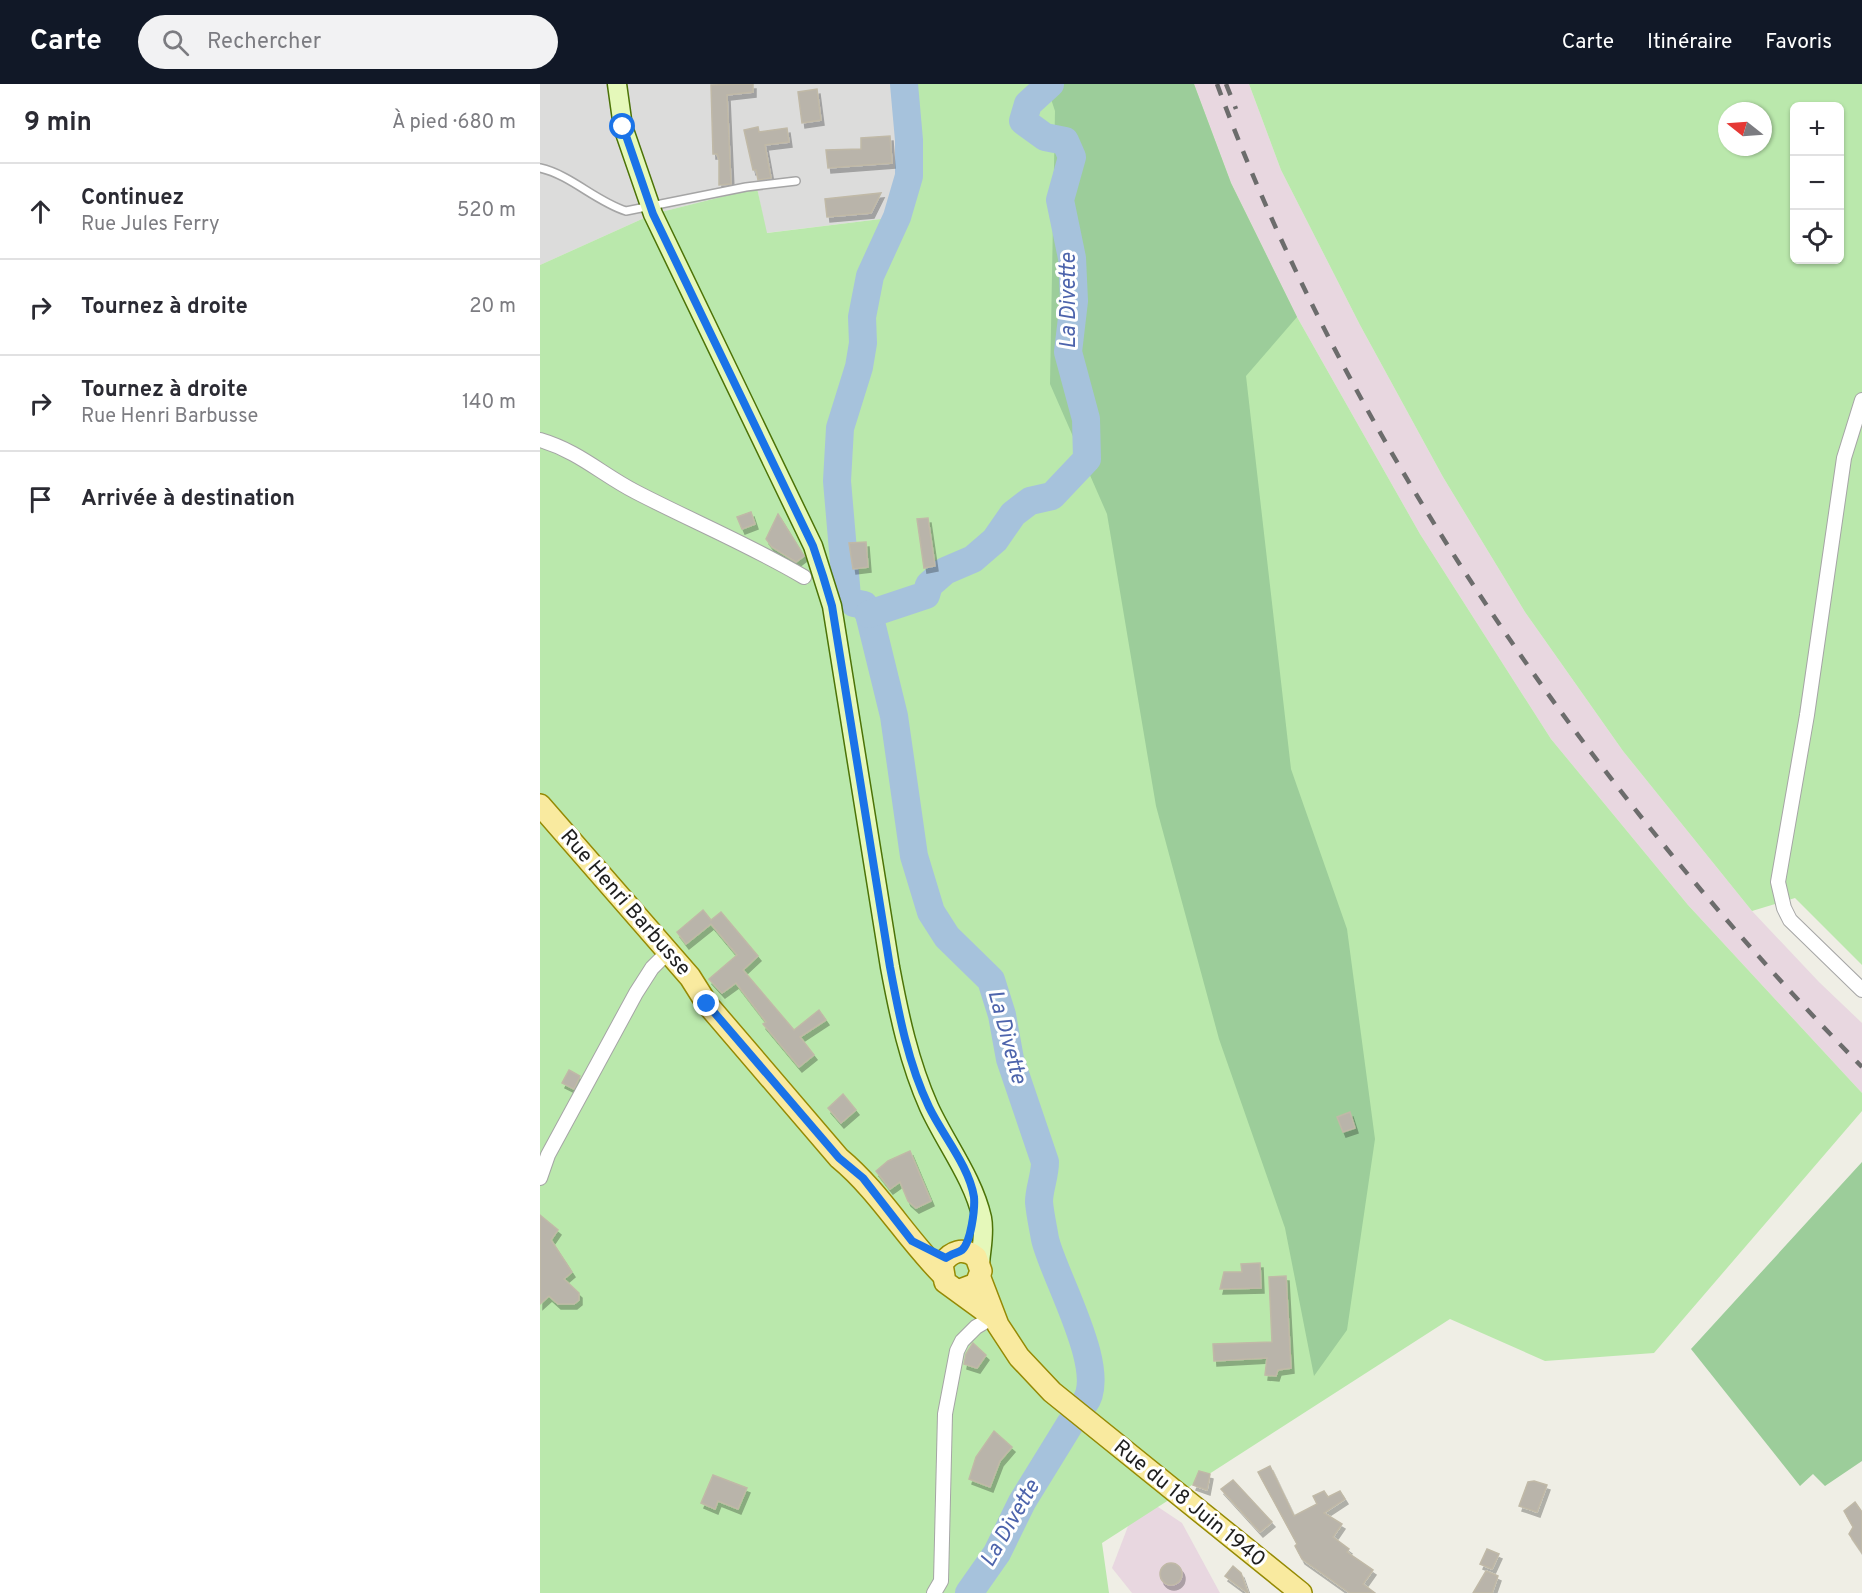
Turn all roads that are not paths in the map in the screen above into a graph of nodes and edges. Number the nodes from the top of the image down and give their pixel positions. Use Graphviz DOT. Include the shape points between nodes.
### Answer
graph roads {
  1 [pos="617,84"];
  2 [pos="540,168"];
  3 [pos="796,180"];
  4 [pos="651,207"];
  5 [pos="1862,400"];
  6 [pos="540,440"];
  7 [pos="804,577"];
  8 [pos="540,805"];
  9 [pos="668,952"];
  10 [pos="1862,990"];
  11 [pos="540,1178"];
  12 [pos="974,1198"];
  13 [pos="950,1261"];
  14 [pos="980,1271"];
  15 [pos="960,1290"];
  16 [pos="993,1317"];
  17 [pos="934,1593"];
  18 [pos="1301,1593"];
  1 -- 4 [label="main road" via="623,127"];
  2 -- 4 [label="lane" via="614,207 626,211"];
  3 -- 4 [label="lane"];
  4 -- 12 [label="main road" via="813,546 823,576 832,606 902,1024 929,1108 966,1175"];
  5 -- 10 [label="street" via="1844,458 1778,882 1790,920"];
  6 -- 7 [label="street" via="567,448 634,491"];
  8 -- 9 [label="main road, Rue Henri Barbusse"];
  9 -- 11 [label="street" via="636,993 548,1155"];
  9 -- 13 [label="main road, Rue Henri Barbusse" via="707,1004 839,1158 863,1178 912,1241"];
  12 -- 13 [label="main road" via="971,1234"];
  12 -- 14 [label="main road" via="982,1218"];
  13 -- 14 [label="main road" via="971,1253"];
  13 -- 15 [label="main road" via="945,1282"];
  14 -- 15 [label="main road" via="968,1289"];
  14 -- 16 [label="main road"];
  15 -- 16 [label="main road"];
  16 -- 17 [label="street" via="976,1327 957,1351 945,1414 941,1581"];
  16 -- 18 [label="main road, Rue du 18 Juin 1940" via="1019,1357 1077,1414"];
}
